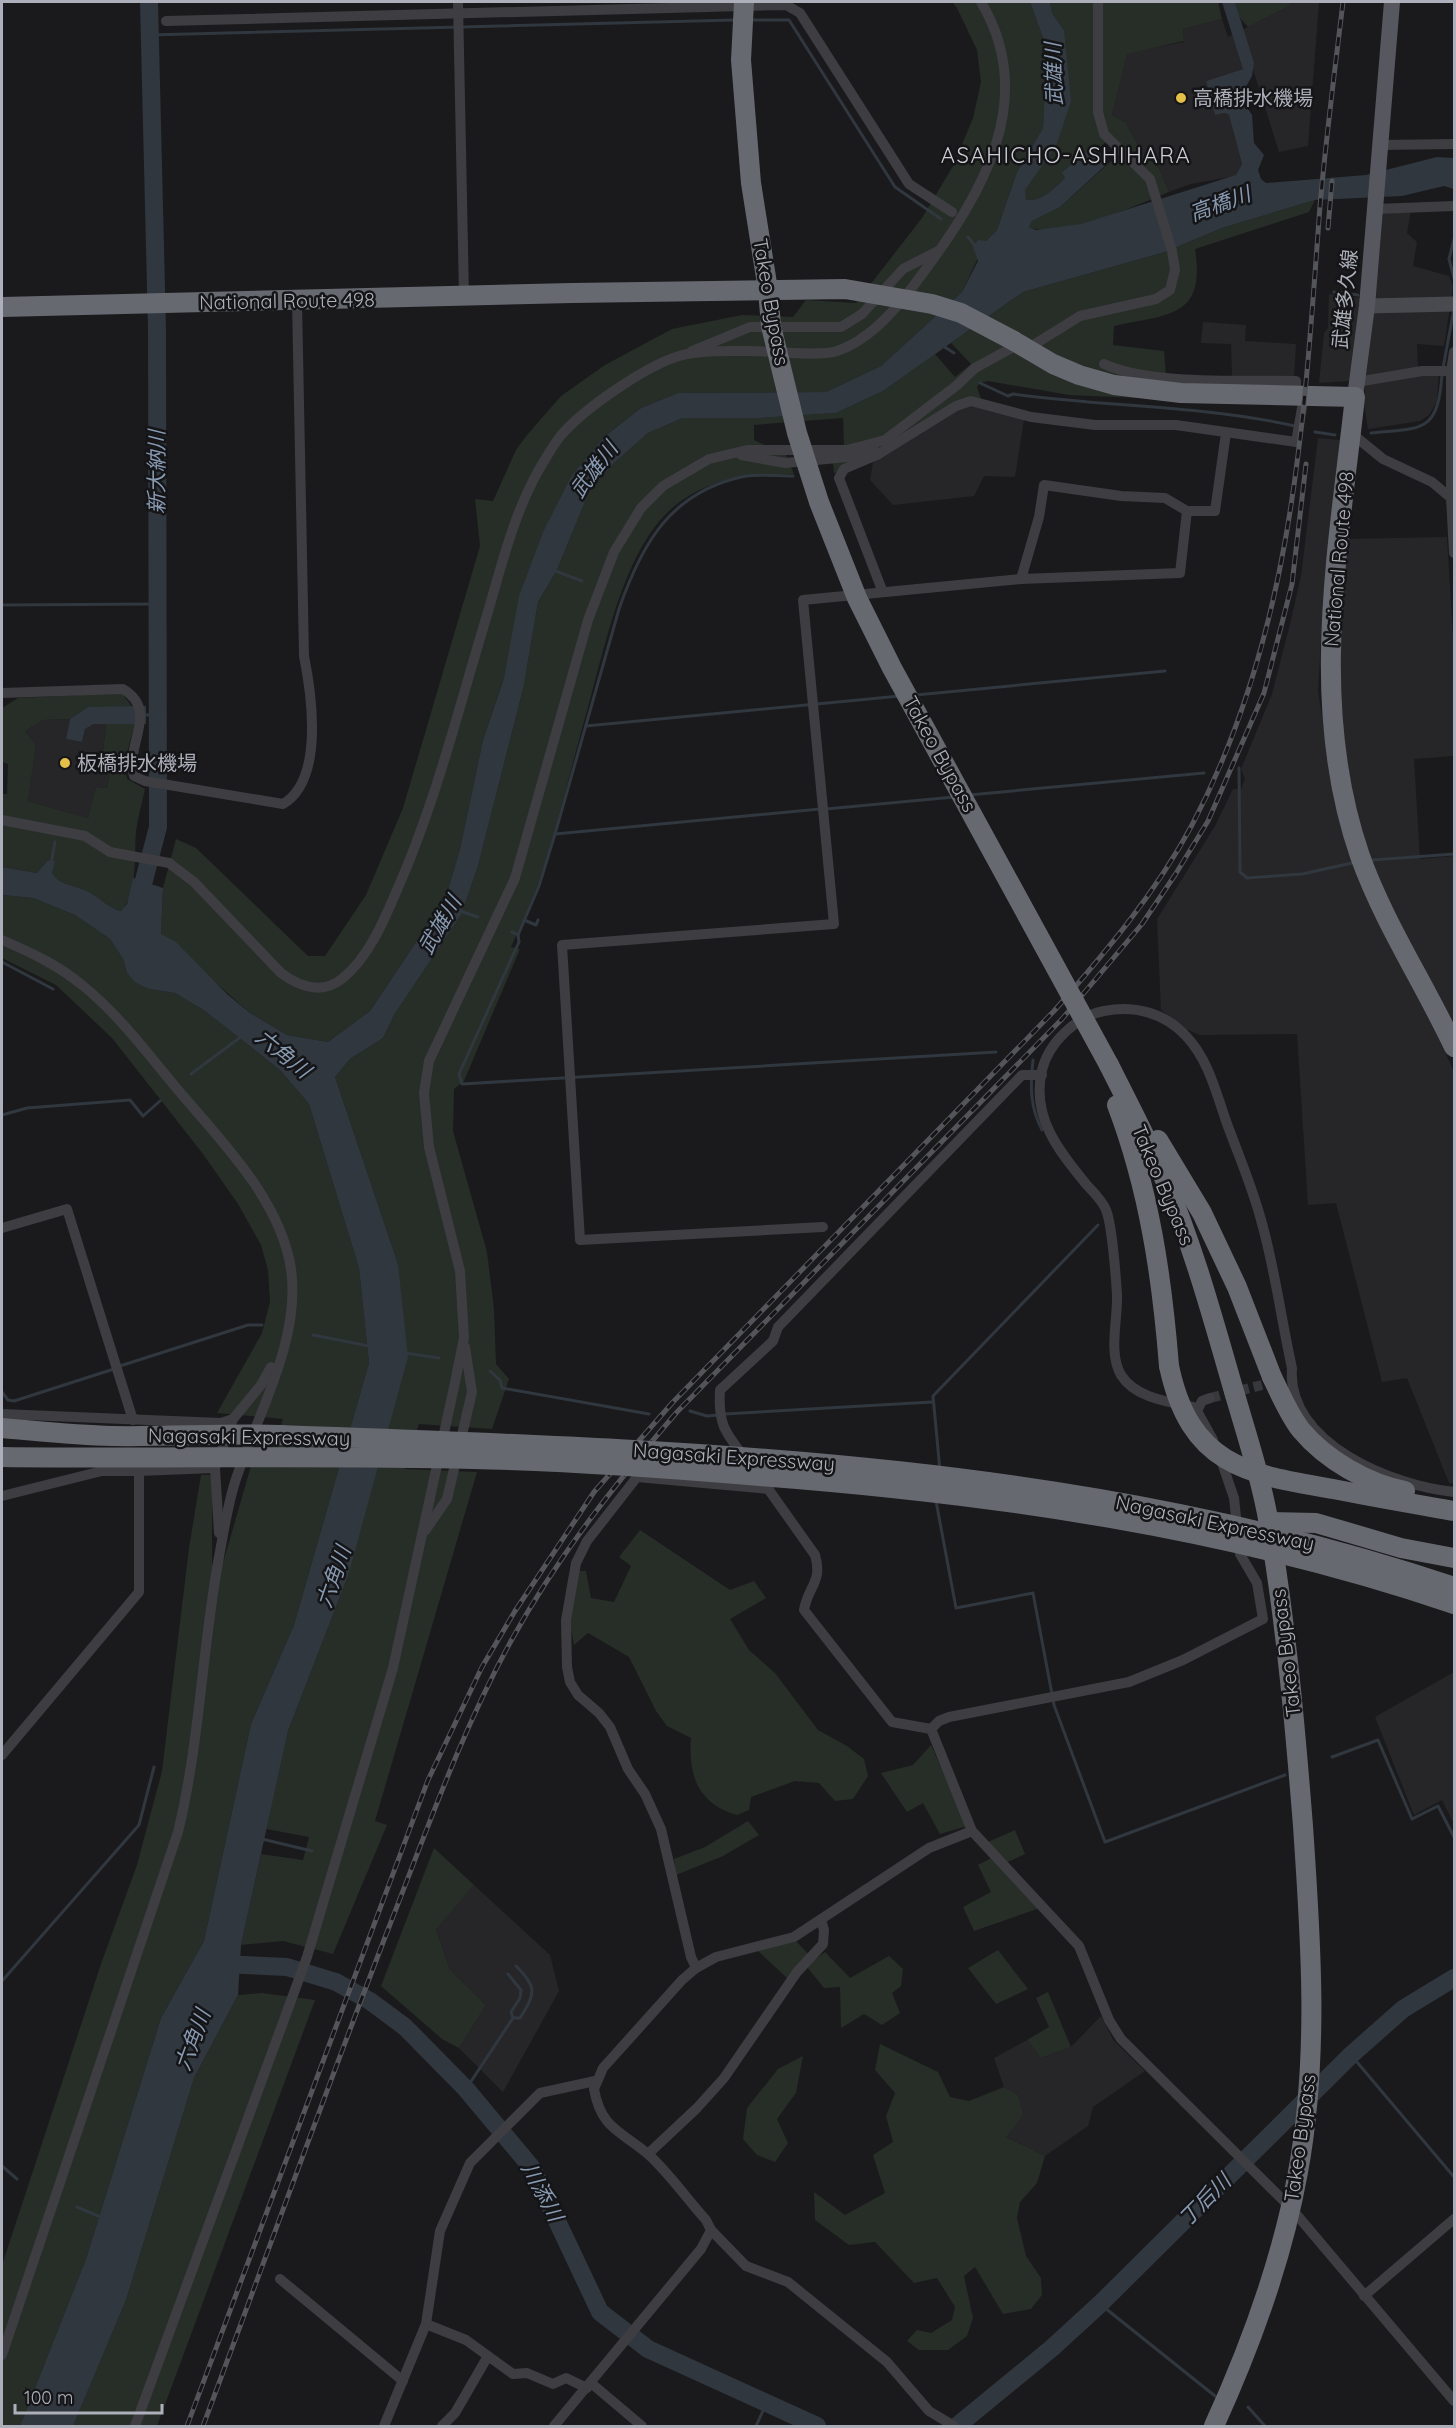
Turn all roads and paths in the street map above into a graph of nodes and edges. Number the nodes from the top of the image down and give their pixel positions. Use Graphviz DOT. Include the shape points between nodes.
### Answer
graph roads {
  1 [pos="458,2"];
  2 [pos="744,2"];
  3 [pos="981,2"];
  4 [pos="1098,2"];
  5 [pos="1392,2"];
  6 [pos="458,18"];
  7 [pos="166,21"];
  8 [pos="1455,144"];
  9 [pos="1380,149"];
  10 [pos="1455,206"];
  11 [pos="1375,207"];
  12 [pos="952,212"];
  13 [pos="941,249"];
  14 [pos="768,290"];
  15 [pos="464,296"];
  16 [pos="297,301"];
  17 [pos="1452,304"];
  18 [pos="1367,306"];
  19 [pos="2,307"];
  20 [pos="1020,344"];
  21 [pos="1455,352"];
  22 [pos="678,356"];
  23 [pos="1104,364"];
  24 [pos="1452,377"];
  25 [pos="1253,387"];
  26 [pos="1356,390"];
  27 [pos="1300,396"];
  28 [pos="1226,433"];
  29 [pos="1351,433"];
  30 [pos="885,440"];
  31 [pos="733,453"];
  32 [pos="858,460"];
  33 [pos="1451,498"];
  34 [pos="1186,511"];
  35 [pos="1455,553"];
  36 [pos="1021,579"];
  37 [pos="882,591"];
  38 [pos="2,693"];
  39 [pos="2,820"];
  40 [pos="2,940"];
  41 [pos="1455,1047"];
  42 [pos="1107,1069"];
  43 [pos="1042,1075"];
  44 [pos="823,1227"];
  45 [pos="2,1228"];
  46 [pos="287,1338"];
  47 [pos="464,1338"];
  48 [pos="1275,1381"];
  49 [pos="1210,1398"];
  50 [pos="1197,1408"];
  51 [pos="2,1414"];
  52 [pos="233,1419"];
  53 [pos="133,1420"];
  54 [pos="2,1428"];
  55 [pos="2,1457"];
  56 [pos="215,1468"];
  57 [pos="139,1471"];
  58 [pos="769,1489"];
  59 [pos="1455,1492"];
  60 [pos="2,1496"];
  61 [pos="1455,1501"];
  62 [pos="1455,1511"];
  63 [pos="1269,1522"];
  64 [pos="422,1535"];
  65 [pos="1455,1558"];
  66 [pos="219,1559"];
  67 [pos="1455,1587"];
  68 [pos="1455,1604"];
  69 [pos="931,1729"];
  70 [pos="2,1755"];
  71 [pos="972,1831"];
  72 [pos="821,1920"];
  73 [pos="696,1968"];
  74 [pos="595,2081"];
  75 [pos="648,2154"];
  76 [pos="1291,2208"];
  77 [pos="1455,2219"];
  78 [pos="711,2230"];
  79 [pos="280,2279"];
  80 [pos="1364,2296"];
  81 [pos="426,2324"];
  82 [pos="2,2355"];
  83 [pos="489,2356"];
  84 [pos="403,2381"];
  85 [pos="589,2385"];
  86 [pos="1455,2400"];
  87 [pos="950,2423"];
  88 [pos="135,2427"];
  89 [pos="384,2427"];
  90 [pos="442,2427"];
  91 [pos="554,2427"];
  92 [pos="642,2427"];
  93 [pos="1214,2427"];
  1 -- 6 [label="street"];
  2 -- 14 [label="highway, Takeo Bypass, bridge" via="741,60 751,183"];
  3 -- 13 [label="street" via="1001,51 1004,111 980,188"];
  4 -- 20 [label="street" via="1098,112 1104,134 1150,179 1175,270 1170,290 1156,299 1080,316"];
  5 -- 9 [label="main road"];
  6 -- 7 [label="street"];
  6 -- 12 [label="street" via="786,5 800,13 909,184"];
  6 -- 15 [label="street"];
  8 -- 9 [label="street"];
  9 -- 11 [label="main road, 武雄多久線"];
  10 -- 11 [label="street"];
  11 -- 18 [label="main road, 武雄多久線"];
  13 -- 22 [label="street" via="903,269 862,314 841,327 750,327"];
  13 -- 22 [label="street" via="886,317 863,337 835,352 719,351"];
  14 -- 15 [label="highway, National Route 498, bridge"];
  14 -- 20 [label="highway, National Route 498, bridge" via="845,289 888,294 961,314"];
  14 -- 42 [label="highway, Takeo Bypass, bridge" via="771,326 797,433 857,598"];
  15 -- 16 [label="highway, National Route 498"];
  16 -- 19 [label="highway, National Route 498"];
  16 -- 38 [label="street" via="304,656 312,696 311,737 300,789 283,804 134,776 130,764 140,729 139,704 123,688"];
  17 -- 18 [label="main road"];
  18 -- 26 [label="main road, 武雄多久線"];
  20 -- 25 [label="highway" via="1079,375 1114,384 1181,393"];
  20 -- 30 [label="street" via="975,368"];
  21 -- 24 [label="street"];
  22 -- 39 [label="street" via="593,406 563,433 540,469 514,523 429,810 407,869 364,955 344,978 327,988 295,983 194,882 169,863 110,852 86,836"];
  23 -- 25 [label="street" via="1120,371"];
  24 -- 26 [label="street" via="1437,371"];
  24 -- 33 [label="street"];
  25 -- 27 [label="highway"];
  26 -- 27 [label="highway"];
  26 -- 29 [label="highway, National Route 498"];
  27 -- 28 [label="street" via="1296,442"];
  28 -- 32 [label="street" via="1176,425 1095,425 1042,418 972,401 956,406 877,455"];
  28 -- 34 [label="street" via="1215,511"];
  29 -- 33 [label="street" via="1383,459 1432,482"];
  29 -- 41 [label="highway, National Route 498" via="1331,614 1329,685 1345,804 1378,900"];
  30 -- 31 [label="street" via="847,450"];
  30 -- 32 [label="street"];
  31 -- 32 [label="street" via="784,464"];
  31 -- 47 [label="street" via="709,459 663,486 640,508 614,552 588,620 515,878 429,1061 424,1093 429,1147 460,1271"];
  32 -- 37 [label="street" via="844,469 839,478"];
  33 -- 35 [label="street"];
  34 -- 36 [label="street" via="1180,573"];
  34 -- 36 [label="street" via="1165,498 1044,485"];
  36 -- 37 [label="street"];
  37 -- 44 [label="street" via="803,600 834,924 562,945 580,1240"];
  40 -- 46 [label="street" via="38,955 82,985 125,1026 228,1150 279,1229 290,1267 294,1307"];
  42 -- 48 [label="highway" via="1137,1105 1202,1213"];
  42 -- 62 [label="highway, bridge" via="1147,1203 1163,1289 1169,1366 1174,1390 1191,1427 1233,1464 1266,1477"];
  42 -- 63 [label="highway, Takeo Bypass" via="1162,1174 1202,1279"];
  43 -- 48 [label="street" via="1051,1048 1092,1013 1123,1007 1152,1012 1187,1037 1208,1069 1261,1220 1292,1368"];
  43 -- 50 [label="street" via="1041,1112 1051,1138 1107,1211 1117,1294 1115,1352 1120,1373 1132,1387 1145,1394"];
  43 -- 58 [label="street" via="1022,1076 778,1328 773,1341 720,1390 719,1414 724,1431"];
  45 -- 53 [label="street" via="68,1209"];
  46 -- 52 [label="street" via="261,1385"];
  46 -- 66 [label="street" via="236,1480"];
  47 -- 64 [label="street"];
  47 -- 64 [label="street" via="472,1392 447,1499"];
  48 -- 59 [label="street" via="1318,1431 1362,1466 1394,1479"];
  48 -- 61 [label="highway, bridge" via="1300,1429 1343,1466 1398,1490"];
  49 -- 50 [label="street"];
  50 -- 69 [label="street" via="1234,1498 1240,1554 1257,1583 1263,1619 1183,1660 1129,1682 949,1717"];
  51 -- 53 [label="street"];
  52 -- 53 [label="street" via="221,1423"];
  52 -- 56 [label="street"];
  54 -- 67 [label="highway, Nagasaki Expressway, bridge" via="110,1436 275,1435 657,1450 957,1477 1066,1491 1246,1527 1320,1545"];
  55 -- 68 [label="highway, Nagasaki Expressway, bridge" via="477,1459 655,1467 824,1481 1060,1509 1161,1526 1317,1562"];
  56 -- 57 [label="street"];
  56 -- 66 [label="street" via="220,1509"];
  57 -- 60 [label="street" via="102,1471"];
  57 -- 70 [label="street" via="139,1592"];
  58 -- 69 [label="street" via="815,1555 818,1579 806,1598 804,1610 809,1618 892,1722"];
  58 -- 73 [label="street" via="637,1477 587,1541 576,1563 566,1620 570,1682 610,1727 628,1769 654,1810"];
  63 -- 65 [label="highway" via="1316,1523 1401,1548"];
  63 -- 76 [label="highway, Takeo Bypass" via="1286,1641 1309,1904 1309,2081"];
  64 -- 88 [label="street" via="393,1668 307,1957"];
  66 -- 82 [label="street" via="190,1782 178,1832"];
  69 -- 71 [label="street"];
  71 -- 72 [label="street" via="929,1848"];
  71 -- 76 [label="street" via="1079,1946 1109,2020 1121,2039"];
  72 -- 73 [label="street" via="794,1937 738,1950"];
  72 -- 75 [label="street" via="823,1944 797,1972 724,2078"];
  73 -- 74 [label="street"];
  74 -- 75 [label="street" via="596,2100 603,2118"];
  74 -- 81 [label="street" via="540,2093 470,2163 440,2231"];
  75 -- 78 [label="street"];
  76 -- 80 [label="street"];
  76 -- 93 [label="highway, Takeo Bypass" via="1269,2292"];
  77 -- 80 [label="street"];
  78 -- 85 [label="street" via="701,2249"];
  78 -- 87 [label="street" via="746,2266 788,2282 879,2355 929,2411"];
  79 -- 84 [label="street"];
  80 -- 86 [label="street"];
  81 -- 83 [label="street" via="466,2340"];
  81 -- 84 [label="street"];
  83 -- 85 [label="street" via="513,2374 527,2373 553,2384 566,2378"];
  83 -- 90 [label="street"];
  84 -- 89 [label="street"];
  85 -- 91 [label="street"];
  85 -- 92 [label="street"];
}
